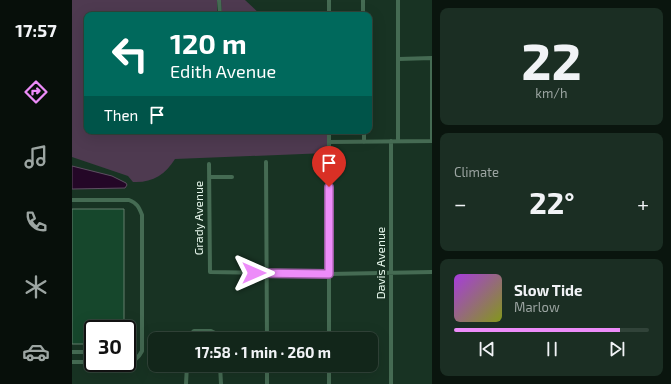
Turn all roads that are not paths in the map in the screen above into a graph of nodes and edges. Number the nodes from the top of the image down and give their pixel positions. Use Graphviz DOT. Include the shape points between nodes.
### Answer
graph roads {
  1 [pos="219,0"];
  2 [pos="329,0"];
  3 [pos="363,0"];
  4 [pos="398,0"];
  5 [pos="220,12"];
  6 [pos="329,12"];
  7 [pos="363,12"];
  8 [pos="432,58"];
  9 [pos="399,59"];
  10 [pos="329,134"];
  11 [pos="364,134"];
  12 [pos="391,141"];
  13 [pos="398,141"];
  14 [pos="432,141"];
  15 [pos="329,142"];
  16 [pos="364,142"];
  17 [pos="266,162"];
  18 [pos="209,164"];
  19 [pos="209,177"];
  20 [pos="232,177"];
  21 [pos="72,200"];
  22 [pos="432,272"];
  23 [pos="267,273"];
  24 [pos="391,273"];
  25 [pos="329,274"];
  26 [pos="193,332"];
  27 [pos="213,332"];
  28 [pos="267,332"];
  29 [pos="329,332"];
  30 [pos="72,352"];
  31 [pos="84,352"];
  32 [pos="136,360"];
  33 [pos="72,362"];
  34 [pos="84,362"];
  35 [pos="187,372"];
  36 [pos="220,372"];
  37 [pos="267,372"];
  38 [pos="329,372"];
  39 [pos="186,384"];
  40 [pos="221,384"];
  41 [pos="267,384"];
  42 [pos="329,384"];
  43 [pos="390,384"];
  1 -- 5 [label="street"];
  2 -- 6 [label="street"];
  3 -- 7 [label="street"];
  4 -- 9 [label="street"];
  8 -- 9 [label="street"];
  8 -- 14 [label="street"];
  9 -- 13 [label="street"];
  10 -- 15 [label="street"];
  11 -- 16 [label="street"];
  12 -- 13 [label="street"];
  12 -- 16 [label="street"];
  12 -- 24 [label="street, Davis Avenue"];
  13 -- 14 [label="street"];
  15 -- 16 [label="street"];
  15 -- 25 [label="street"];
  17 -- 23 [label="street"];
  18 -- 19 [label="street, Grady Avenue"];
  19 -- 20 [label="street"];
  19 -- 23 [label="street, Grady Avenue" via="210,272"];
  21 -- 32 [label="street" via="129,200 140,208 142,351"];
  22 -- 24 [label="street"];
  23 -- 25 [label="street"];
  23 -- 28 [label="street"];
  24 -- 25 [label="street"];
  24 -- 43 [label="street, Davis Avenue"];
  25 -- 29 [label="street"];
  26 -- 27 [label="street"];
  30 -- 31 [label="street"];
  33 -- 34 [label="street"];
  35 -- 39 [label="street"];
  36 -- 40 [label="street"];
  37 -- 41 [label="street"];
  38 -- 42 [label="street"];
}
